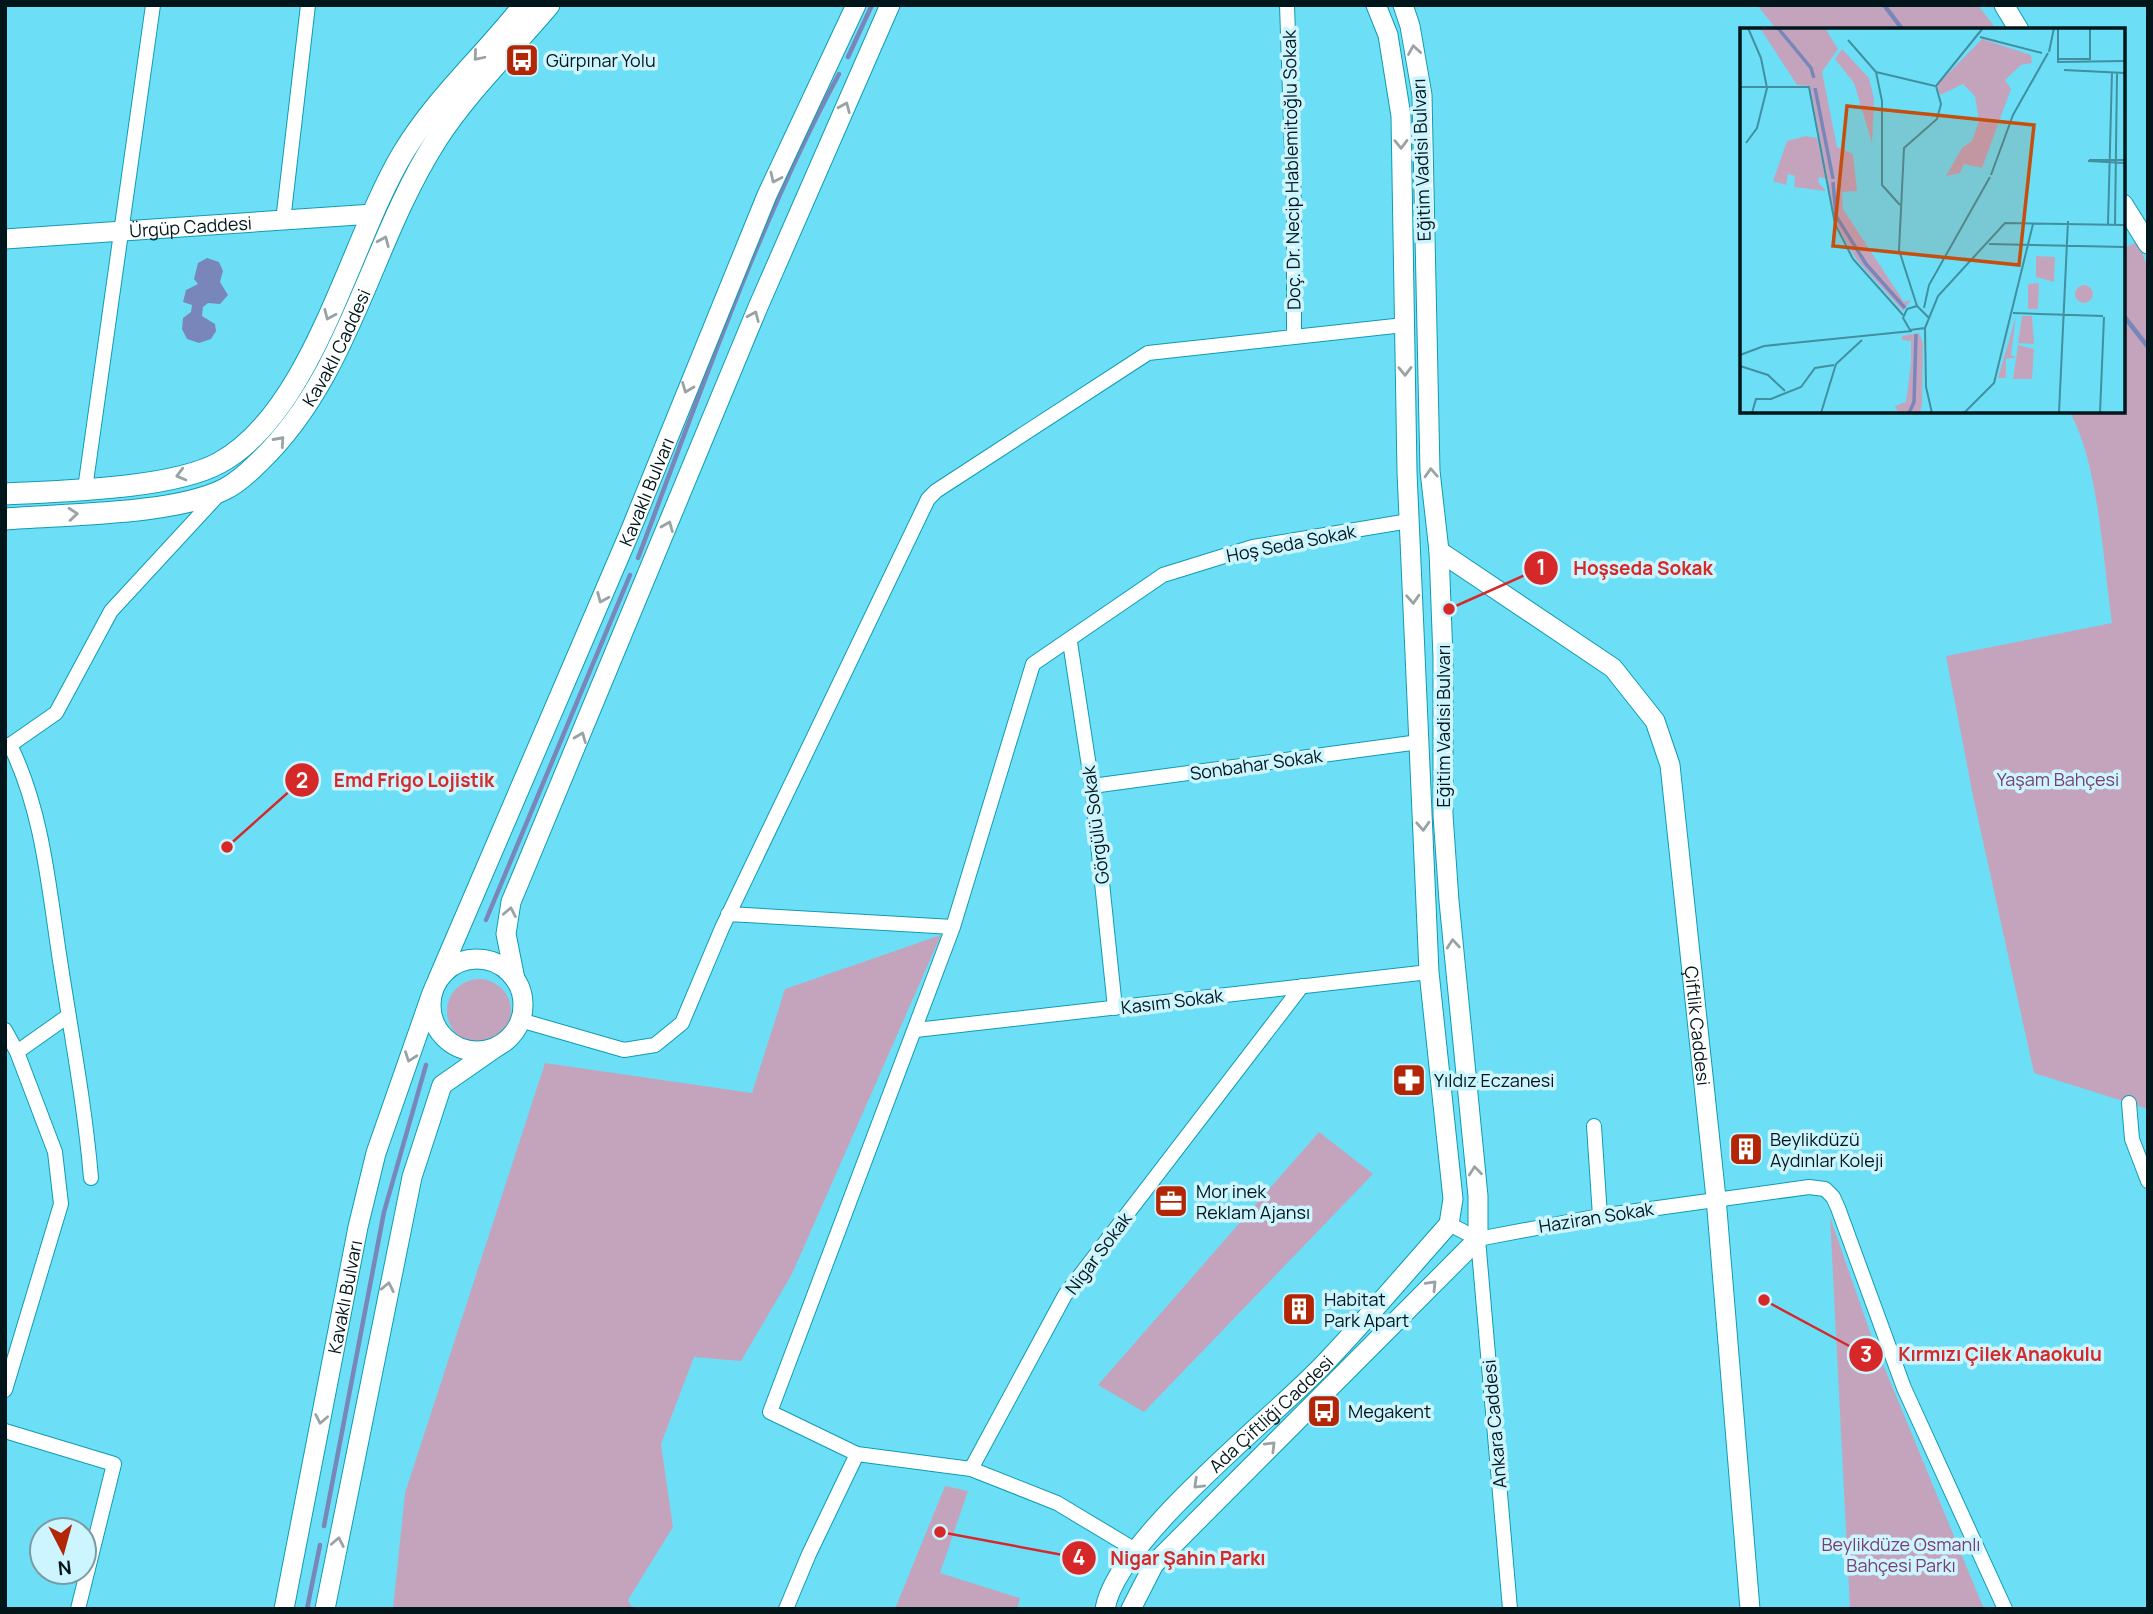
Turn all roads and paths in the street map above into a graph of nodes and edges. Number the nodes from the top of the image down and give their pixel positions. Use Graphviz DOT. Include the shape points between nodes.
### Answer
graph roads {
  1 [pos="153,5"];
  2 [pos="308,5"];
  3 [pos="549,5"];
  4 [pos="856,5"];
  5 [pos="890,5"];
  6 [pos="1287,5"];
  7 [pos="1376,5"];
  8 [pos="1403,5"];
  9 [pos="2004,5"];
  10 [pos="515,9"];
  11 [pos="2018,28"];
  12 [pos="2125,207"];
  13 [pos="373,214"];
  14 [pos="283,220"];
  15 [pos="121,231"];
  16 [pos="5,239"];
  17 [pos="2148,244"];
  18 [pos="1404,326"];
  19 [pos="1294,335"];
  20 [pos="85,489"];
  21 [pos="227,489"];
  22 [pos="5,494"];
  23 [pos="5,519"];
  24 [pos="1434,520"];
  25 [pos="1409,521"];
  26 [pos="1439,551"];
  27 [pos="1070,642"];
  28 [pos="1419,742"];
  29 [pos="8,745"];
  30 [pos="1092,786"];
  31 [pos="728,914"];
  32 [pos="953,927"];
  33 [pos="1429,972"];
  34 [pos="515,979"];
  35 [pos="435,986"];
  36 [pos="1302,986"];
  37 [pos="1115,1008"];
  38 [pos="68,1016"];
  39 [pos="520,1020"];
  40 [pos="5,1030"];
  41 [pos="916,1030"];
  42 [pos="498,1046"];
  43 [pos="17,1052"];
  44 [pos="2129,1103"];
  45 [pos="1594,1126"];
  46 [pos="91,1178"];
  47 [pos="2148,1181"];
  48 [pos="1716,1198"];
  49 [pos="1600,1216"];
  50 [pos="1449,1224"];
  51 [pos="1478,1239"];
  52 [pos="5,1390"];
  53 [pos="5,1431"];
  54 [pos="857,1454"];
  55 [pos="971,1469"];
  56 [pos="1137,1551"];
  57 [pos="1154,1564"];
  58 [pos="1135,1608"];
  59 [pos="78,1609"];
  60 [pos="284,1609"];
  61 [pos="325,1609"];
  62 [pos="786,1609"];
  63 [pos="1105,1609"];
  64 [pos="1510,1609"];
  65 [pos="1751,1609"];
  66 [pos="2005,1609"];
  1 -- 15 [label="street"];
  2 -- 14 [label="street"];
  21 -- 3 [label="main road, Kavaklı Caddesi, one-way" via="277,445 313,399 395,214 436,141"];
  4 -- 35 [label="main road, Kavaklı Bulvarı, one-way" via="767,195"];
  34 -- 5 [label="main road, Kavaklı Bulvarı, one-way" via="506,934 511,902 758,307"];
  6 -- 19 [label="street, Doç. Dr. Necip Hablemitoğlu Sokak"];
  7 -- 18 [label="main road, Eğitim Vadisi Bulvarı, one-way" via="1388,35 1401,116"];
  24 -- 8 [label="main road, Eğitim Vadisi Bulvarı, one-way" via="1422,95"];
  9 -- 11 [label="main road"];
  10 -- 13 [label="main road, Kavaklı Caddesi, one-way" via="427,118 403,153"];
  12 -- 17 [label="main road"];
  13 -- 14 [label="main road, Ürgüp Caddesi"];
  13 -- 20 [label="main road, Kavaklı Caddesi, one-way" via="321,333 288,394 250,439 219,463 176,477"];
  14 -- 15 [label="main road, Ürgüp Caddesi"];
  15 -- 16 [label="main road, Ürgüp Caddesi"];
  15 -- 20 [label="street"];
  18 -- 19 [label="street"];
  18 -- 25 [label="main road, Eğitim Vadisi Bulvarı, one-way"];
  19 -- 31 [label="street" via="1148,353 928,499"];
  20 -- 22 [label="main road, Kavaklı Caddesi"];
  23 -- 21 [label="main road, Kavaklı Caddesi, one-way" via="165,506"];
  21 -- 29 [label="street" via="111,611 56,713"];
  24 -- 25 [label="main road"];
  24 -- 26 [label="main road, Eğitim Vadisi Bulvarı"];
  25 -- 27 [label="street, Hoş Seda Sokak" via="1253,547 1163,575"];
  25 -- 28 [label="main road, Eğitim Vadisi Bulvarı, one-way"];
  26 -- 48 [label="main road, Çiftlik Caddesi" via="1614,668 1658,730 1670,765"];
  51 -- 26 [label="main road, Eğitim Vadisi Bulvarı, one-way" via="1478,1196 1443,816"];
  27 -- 30 [label="street, Görgülü Sokak"];
  27 -- 32 [label="street, Hoş Seda Sokak" via="1033,664"];
  28 -- 30 [label="street, Sonbahar Sokak"];
  28 -- 33 [label="main road, Eğitim Vadisi Bulvarı, one-way"];
  29 -- 38 [label="street" via="29,788 41,836"];
  30 -- 37 [label="street, Görgülü Sokak"];
  31 -- 32 [label="street"];
  31 -- 39 [label="street" via="682,1023 655,1045 624,1050"];
  32 -- 41 [label="street, Hoş Seda Sokak"];
  33 -- 36 [label="street, Kasım Sokak"];
  33 -- 50 [label="main road, Eğitim Vadisi Bulvarı" via="1453,1199"];
  34 -- 35 [label="main road" via="497,964 476,959 448,968"];
  34 -- 39 [label="main road, Kavaklı Bulvarı" via="521,993"];
  35 -- 42 [label="main road" via="434,1022 453,1044 483,1051"];
  35 -- 60 [label="main road, Kavaklı Bulvarı, one-way" via="376,1153 358,1227"];
  36 -- 37 [label="street, Kasım Sokak"];
  36 -- 55 [label="street, Nigar Sokak" via="1065,1295"];
  37 -- 41 [label="street, Kasım Sokak"];
  38 -- 43 [label="street"];
  38 -- 46 [label="street" via="86,1114"];
  39 -- 42 [label="main road"];
  40 -- 43 [label="street"];
  41 -- 54 [label="street, Hoş Seda Sokak" via="770,1412"];
  61 -- 42 [label="main road, one-way" via="384,1303 429,1121 442,1085"];
  43 -- 52 [label="street" via="55,1152 61,1204"];
  44 -- 47 [label="street" via="2133,1139"];
  45 -- 49 [label="street"];
  48 -- 49 [label="street, Haziran Sokak"];
  48 -- 65 [label="main road, Çiftlik Caddesi"];
  48 -- 66 [label="street, Haziran Sokak" via="1809,1187 1825,1189 1833,1197 1904,1388"];
  49 -- 51 [label="street, Haziran Sokak"];
  50 -- 51 [label="street"];
  50 -- 56 [label="main road, Ada Çiftliği Caddesi, one-way" via="1324,1364 1172,1509"];
  57 -- 51 [label="main road, Ada Çiftliği Caddesi, one-way"];
  51 -- 64 [label="street, Ankara Caddesi"];
  53 -- 59 [label="street" via="114,1464"];
  54 -- 55 [label="street"];
  54 -- 62 [label="street"];
  55 -- 56 [label="street" via="1057,1503"];
  56 -- 57 [label="main road"];
  56 -- 63 [label="main road, Ada Çiftliği Caddesi" via="1118,1573"];
  57 -- 58 [label="main road, Ada Çiftliği Caddesi"];
}
